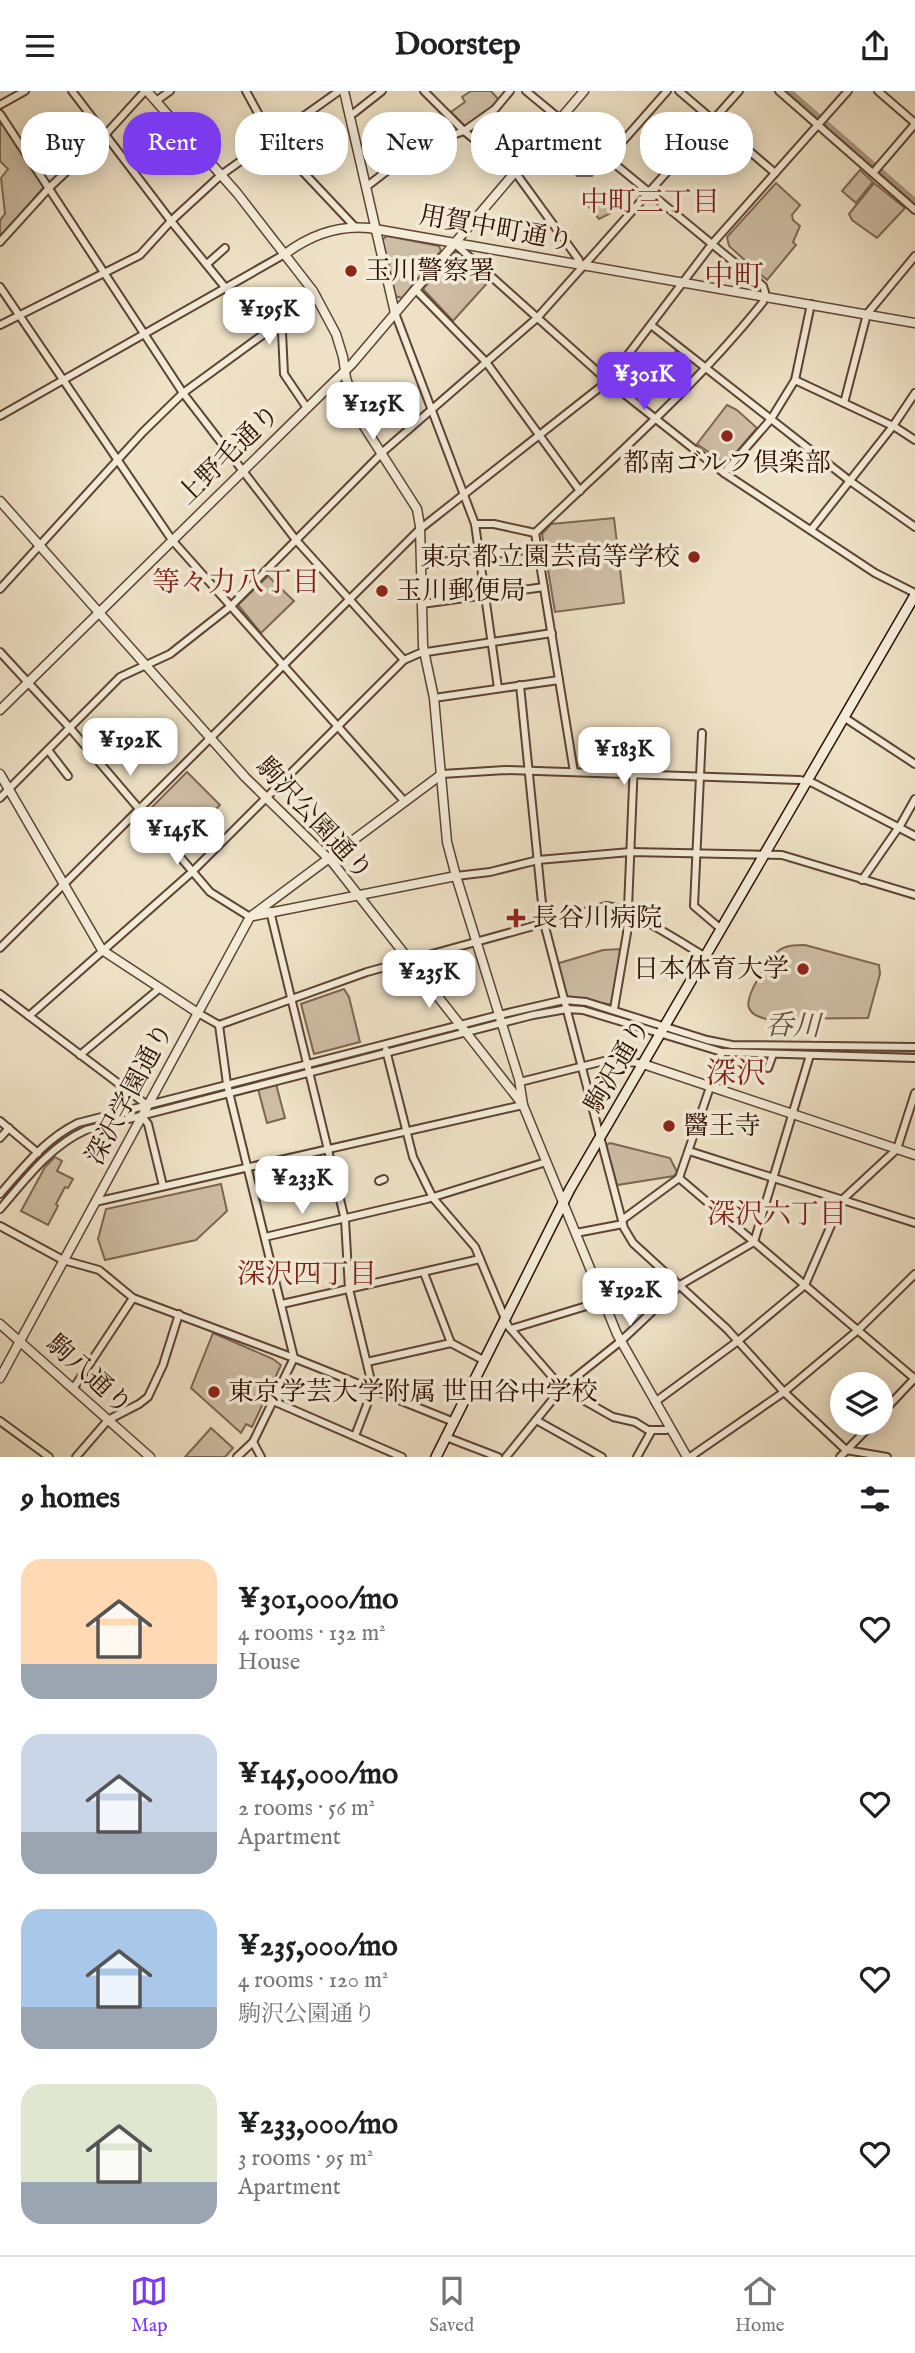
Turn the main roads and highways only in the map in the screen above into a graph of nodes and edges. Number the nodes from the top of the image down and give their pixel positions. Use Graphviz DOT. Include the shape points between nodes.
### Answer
graph roads {
  1 [pos="915,594"];
  2 [pos="436,1457"];
  1 -- 2 [label="main road, 駒沢通り" via="564,1202"];
}
